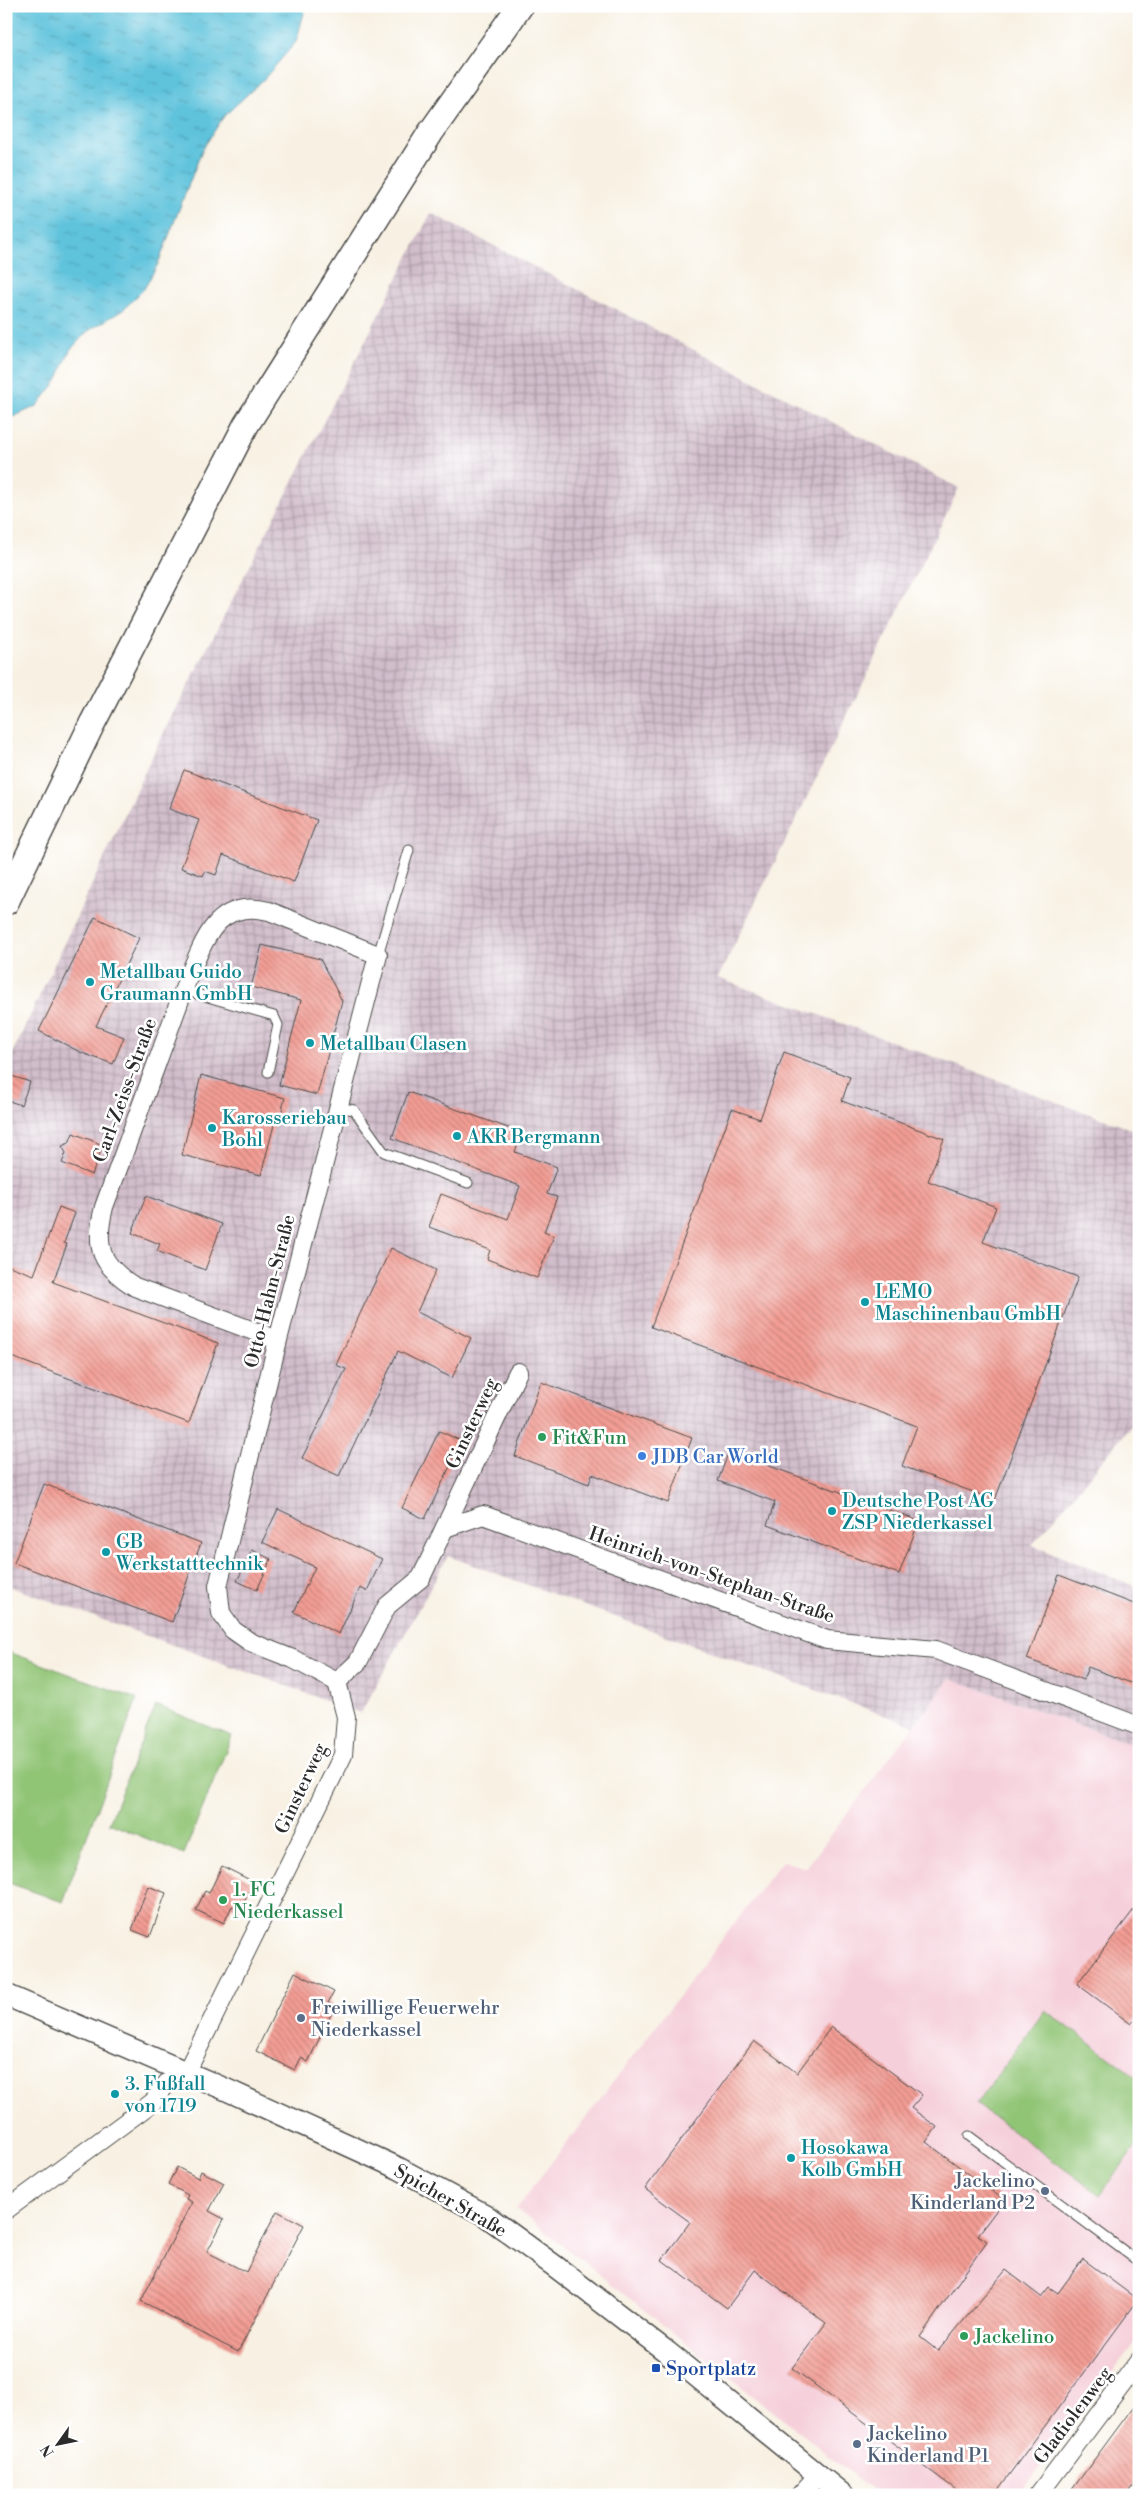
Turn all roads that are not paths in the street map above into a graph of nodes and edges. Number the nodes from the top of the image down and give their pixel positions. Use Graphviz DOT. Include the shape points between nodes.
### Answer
graph roads {
  1 [pos="520,6"];
  2 [pos="409,850"];
  3 [pos="6,902"];
  4 [pos="378,955"];
  5 [pos="183,990"];
  6 [pos="268,1072"];
  7 [pos="338,1107"];
  8 [pos="468,1183"];
  9 [pos="278,1340"];
  10 [pos="518,1372"];
  11 [pos="445,1528"];
  12 [pos="337,1682"];
  13 [pos="1139,1726"];
  14 [pos="6,1995"];
  15 [pos="186,2072"];
  16 [pos="969,2136"];
  17 [pos="6,2210"];
  18 [pos="1139,2262"];
  19 [pos="1139,2361"];
  20 [pos="818,2475"];
  21 [pos="800,2495"];
  22 [pos="843,2495"];
  23 [pos="1038,2495"];
  1 -- 3 [label="main road" via="431,132 246,425 91,726"];
  2 -- 4 [label="lane, Otto-Hahn-Straße"];
  4 -- 5 [label="street, Carl-Zeiss-Straße" via="268,911 251,907 237,909 215,923"];
  4 -- 7 [label="street, Otto-Hahn-Straße"];
  5 -- 6 [label="lane" via="274,1016 278,1025"];
  5 -- 9 [label="street, Carl-Zeiss-Straße" via="104,1207 98,1236 103,1257 115,1275 135,1287"];
  7 -- 8 [label="lane" via="354,1110 384,1152"];
  7 -- 9 [label="street, Otto-Hahn-Straße"];
  9 -- 12 [label="street, Otto-Hahn-Straße" via="218,1586 221,1613 233,1630 250,1642"];
  10 -- 11 [label="street, Ginsterweg"];
  11 -- 12 [label="street, Ginsterweg" via="420,1578 388,1606 358,1662"];
  11 -- 13 [label="street, Heinrich-von-Stephan-Straße" via="483,1515 827,1640 936,1650"];
  12 -- 15 [label="street, Ginsterweg" via="346,1717 343,1755"];
  14 -- 15 [label="street, Spicher Straße"];
  15 -- 17 [label="street" via="167,2083 152,2102"];
  15 -- 20 [label="street, Spicher Straße" via="398,2168 485,2215 667,2352"];
  16 -- 18 [label="lane"];
  19 -- 23 [label="street, Gladiolenweg"];
  20 -- 21 [label="street"];
  20 -- 22 [label="street, Spicher Straße"];
}
